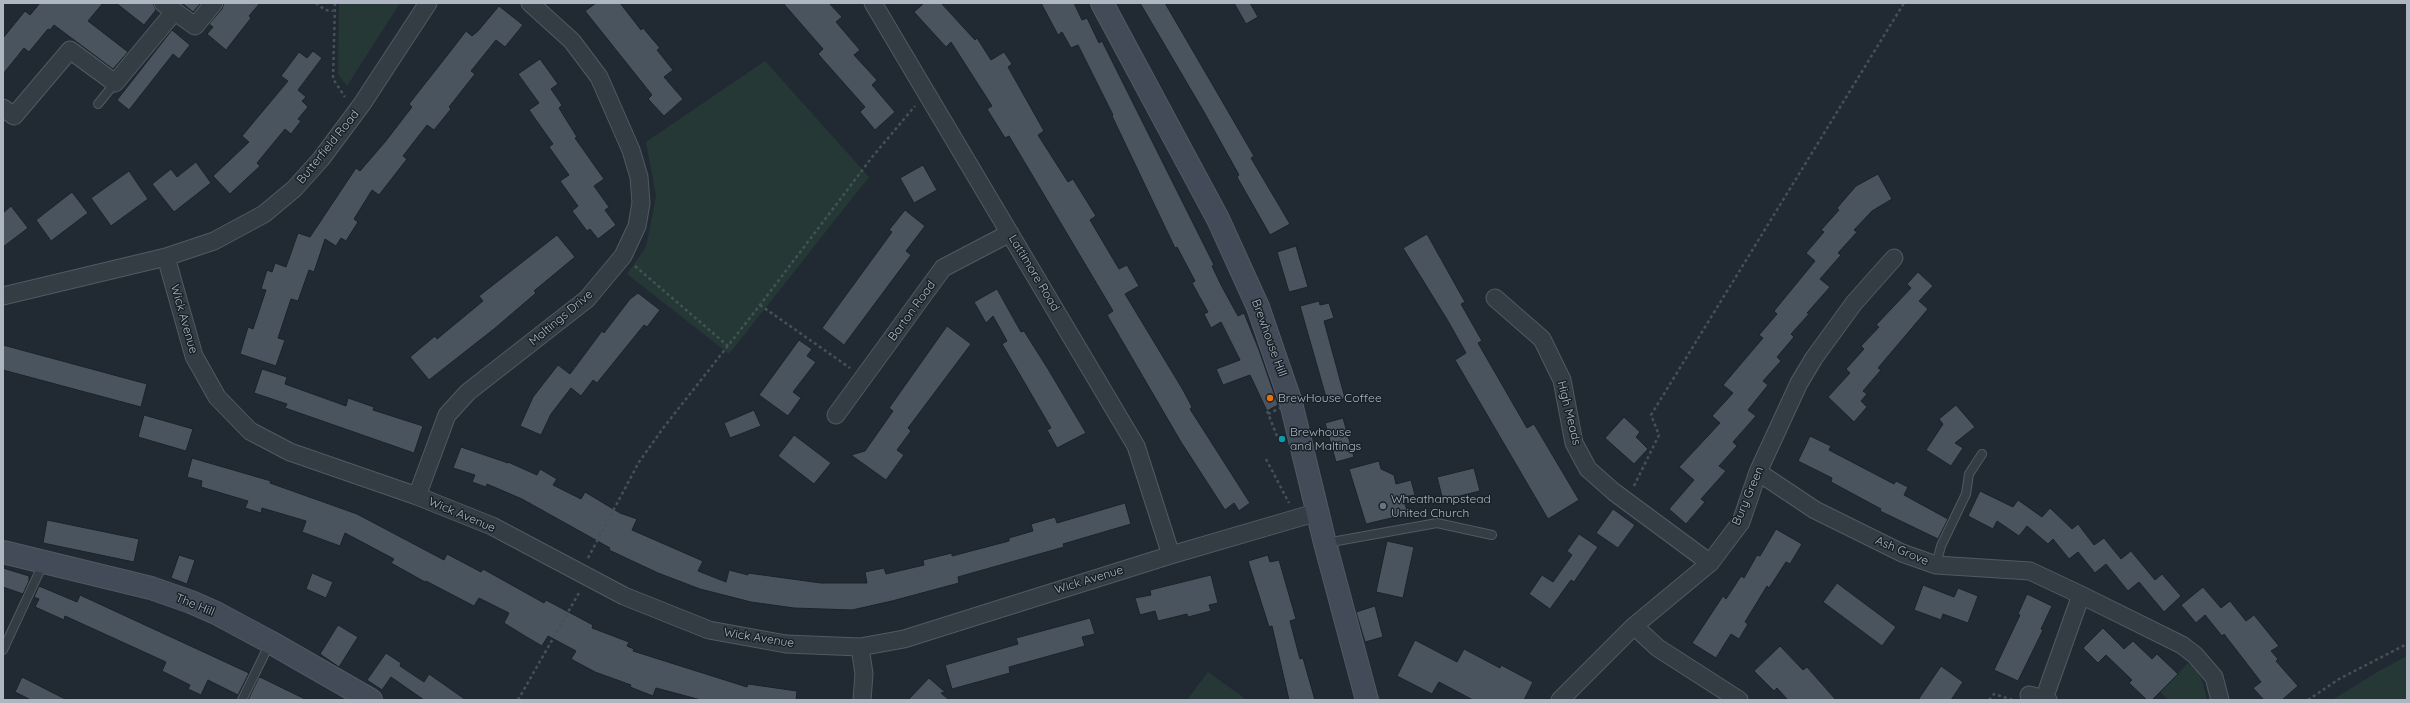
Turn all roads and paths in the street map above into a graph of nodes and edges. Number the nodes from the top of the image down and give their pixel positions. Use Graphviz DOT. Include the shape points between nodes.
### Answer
graph roads {
  1 [pos="214,3"];
  2 [pos="316,3"];
  3 [pos="335,3"];
  4 [pos="428,3"];
  5 [pos="530,3"];
  6 [pos="873,3"];
  7 [pos="1102,3"];
  8 [pos="1904,3"];
  9 [pos="168,8"];
  10 [pos="333,12"];
  11 [pos="115,83"];
  12 [pos="926,92"];
  13 [pos="98,104"];
  14 [pos="3,108"];
  15 [pos="356,113"];
  16 [pos="1010,233"];
  17 [pos="623,256"];
  18 [pos="166,257"];
  19 [pos="1894,258"];
  20 [pos="3,296"];
  21 [pos="1495,298"];
  22 [pos="760,305"];
  23 [pos="728,346"];
  24 [pos="863,378"];
  25 [pos="1280,408"];
  26 [pos="836,415"];
  27 [pos="1277,435"];
  28 [pos="1982,454"];
  29 [pos="1266,459"];
  30 [pos="1758,472"];
  31 [pos="1631,493"];
  32 [pos="417,496"];
  33 [pos="1308,515"];
  34 [pos="1492,535"];
  35 [pos="1325,544"];
  36 [pos="3,552"];
  37 [pos="1171,555"];
  38 [pos="44,561"];
  39 [pos="1710,563"];
  40 [pos="1936,565"];
  41 [pos="580,572"];
  42 [pos="2081,595"];
  43 [pos="1634,626"];
  44 [pos="270,642"];
  45 [pos="2407,644"];
  46 [pos="860,647"];
  47 [pos="3,650"];
  48 [pos="2040,698"];
  49 [pos="242,700"];
  50 [pos="371,700"];
  51 [pos="518,700"];
  52 [pos="862,700"];
  53 [pos="1367,700"];
  54 [pos="1560,700"];
  55 [pos="1739,700"];
  56 [pos="1989,700"];
  57 [pos="2013,700"];
  58 [pos="2220,700"];
  59 [pos="2308,700"];
  1 -- 9 [label="street" via="195,26"];
  2 -- 10 [label="path"];
  3 -- 10 [label="path"];
  4 -- 15 [label="street, Butterfield Road"];
  5 -- 17 [label="street, Maltings Drive" via="572,41 599,77 631,150 639,177 642,203 637,226"];
  6 -- 12 [label="street, Lattimore Road"];
  7 -- 33 [label="street, Brewhouse Hill" via="1218,220 1258,307 1291,403"];
  8 -- 31 [label="path" via="1652,415 1659,435"];
  9 -- 11 [label="street"];
  10 -- 15 [label="path" via="333,79"];
  11 -- 13 [label="lane"];
  11 -- 14 [label="street" via="70,50 14,116"];
  12 -- 16 [label="street, Lattimore Road"];
  12 -- 22 [label="path" via="868,161"];
  15 -- 18 [label="street, Butterfield Road" via="322,159 294,189 264,214 214,241"];
  16 -- 24 [label="street, Barton Road" via="944,268"];
  16 -- 37 [label="street, Lattimore Road" via="1136,446"];
  17 -- 23 [label="path"];
  17 -- 32 [label="street, Maltings Drive" via="587,299 468,392 447,415"];
  18 -- 20 [label="street, Butterfield Road"];
  18 -- 32 [label="street, Wick Avenue" via="194,356 217,397 250,431 290,452"];
  19 -- 30 [label="street, Bury Green" via="1854,303 1814,358 1799,383"];
  21 -- 39 [label="street, High Meads" via="1542,339 1562,380 1574,443 1588,469 1614,492"];
  22 -- 23 [label="path"];
  22 -- 24 [label="path"];
  23 -- 41 [label="path" via="638,462"];
  24 -- 26 [label="street, Barton Road"];
  25 -- 27 [label="path, bridge" via="1267,412"];
  28 -- 40 [label="lane" via="1969,474 1966,494 1941,546"];
  29 -- 33 [label="path"];
  30 -- 39 [label="street, Bury Green" via="1741,522"];
  30 -- 40 [label="street, Ash Grove" via="1815,510 1902,553"];
  32 -- 41 [label="street, Wick Avenue" via="492,526"];
  33 -- 35 [label="street, Brewhouse Hill"];
  33 -- 37 [label="street, Wick Avenue"];
  34 -- 35 [label="lane" via="1438,523"];
  35 -- 53 [label="street, Brewhouse Hill"];
  36 -- 38 [label="street, The Hill"];
  37 -- 46 [label="street, Wick Avenue" via="904,639"];
  38 -- 44 [label="street, The Hill" via="177,597 216,613"];
  38 -- 47 [label="lane"];
  39 -- 43 [label="street, Bury Green"];
  40 -- 42 [label="street, Ash Grove" via="2030,571"];
  41 -- 46 [label="street, Wick Avenue" via="624,596 709,630 786,644"];
  41 -- 51 [label="path" via="582,587"];
  42 -- 48 [label="street"];
  42 -- 58 [label="street, Ash Grove" via="2182,645 2195,655 2214,677"];
  43 -- 54 [label="street, Bury Green"];
  43 -- 55 [label="street" via="1658,648"];
  44 -- 49 [label="lane"];
  44 -- 50 [label="street, The Hill"];
  45 -- 59 [label="path" via="2339,679"];
  46 -- 52 [label="street" via="864,674"];
  56 -- 57 [label="path" via="1994,694"];
}
